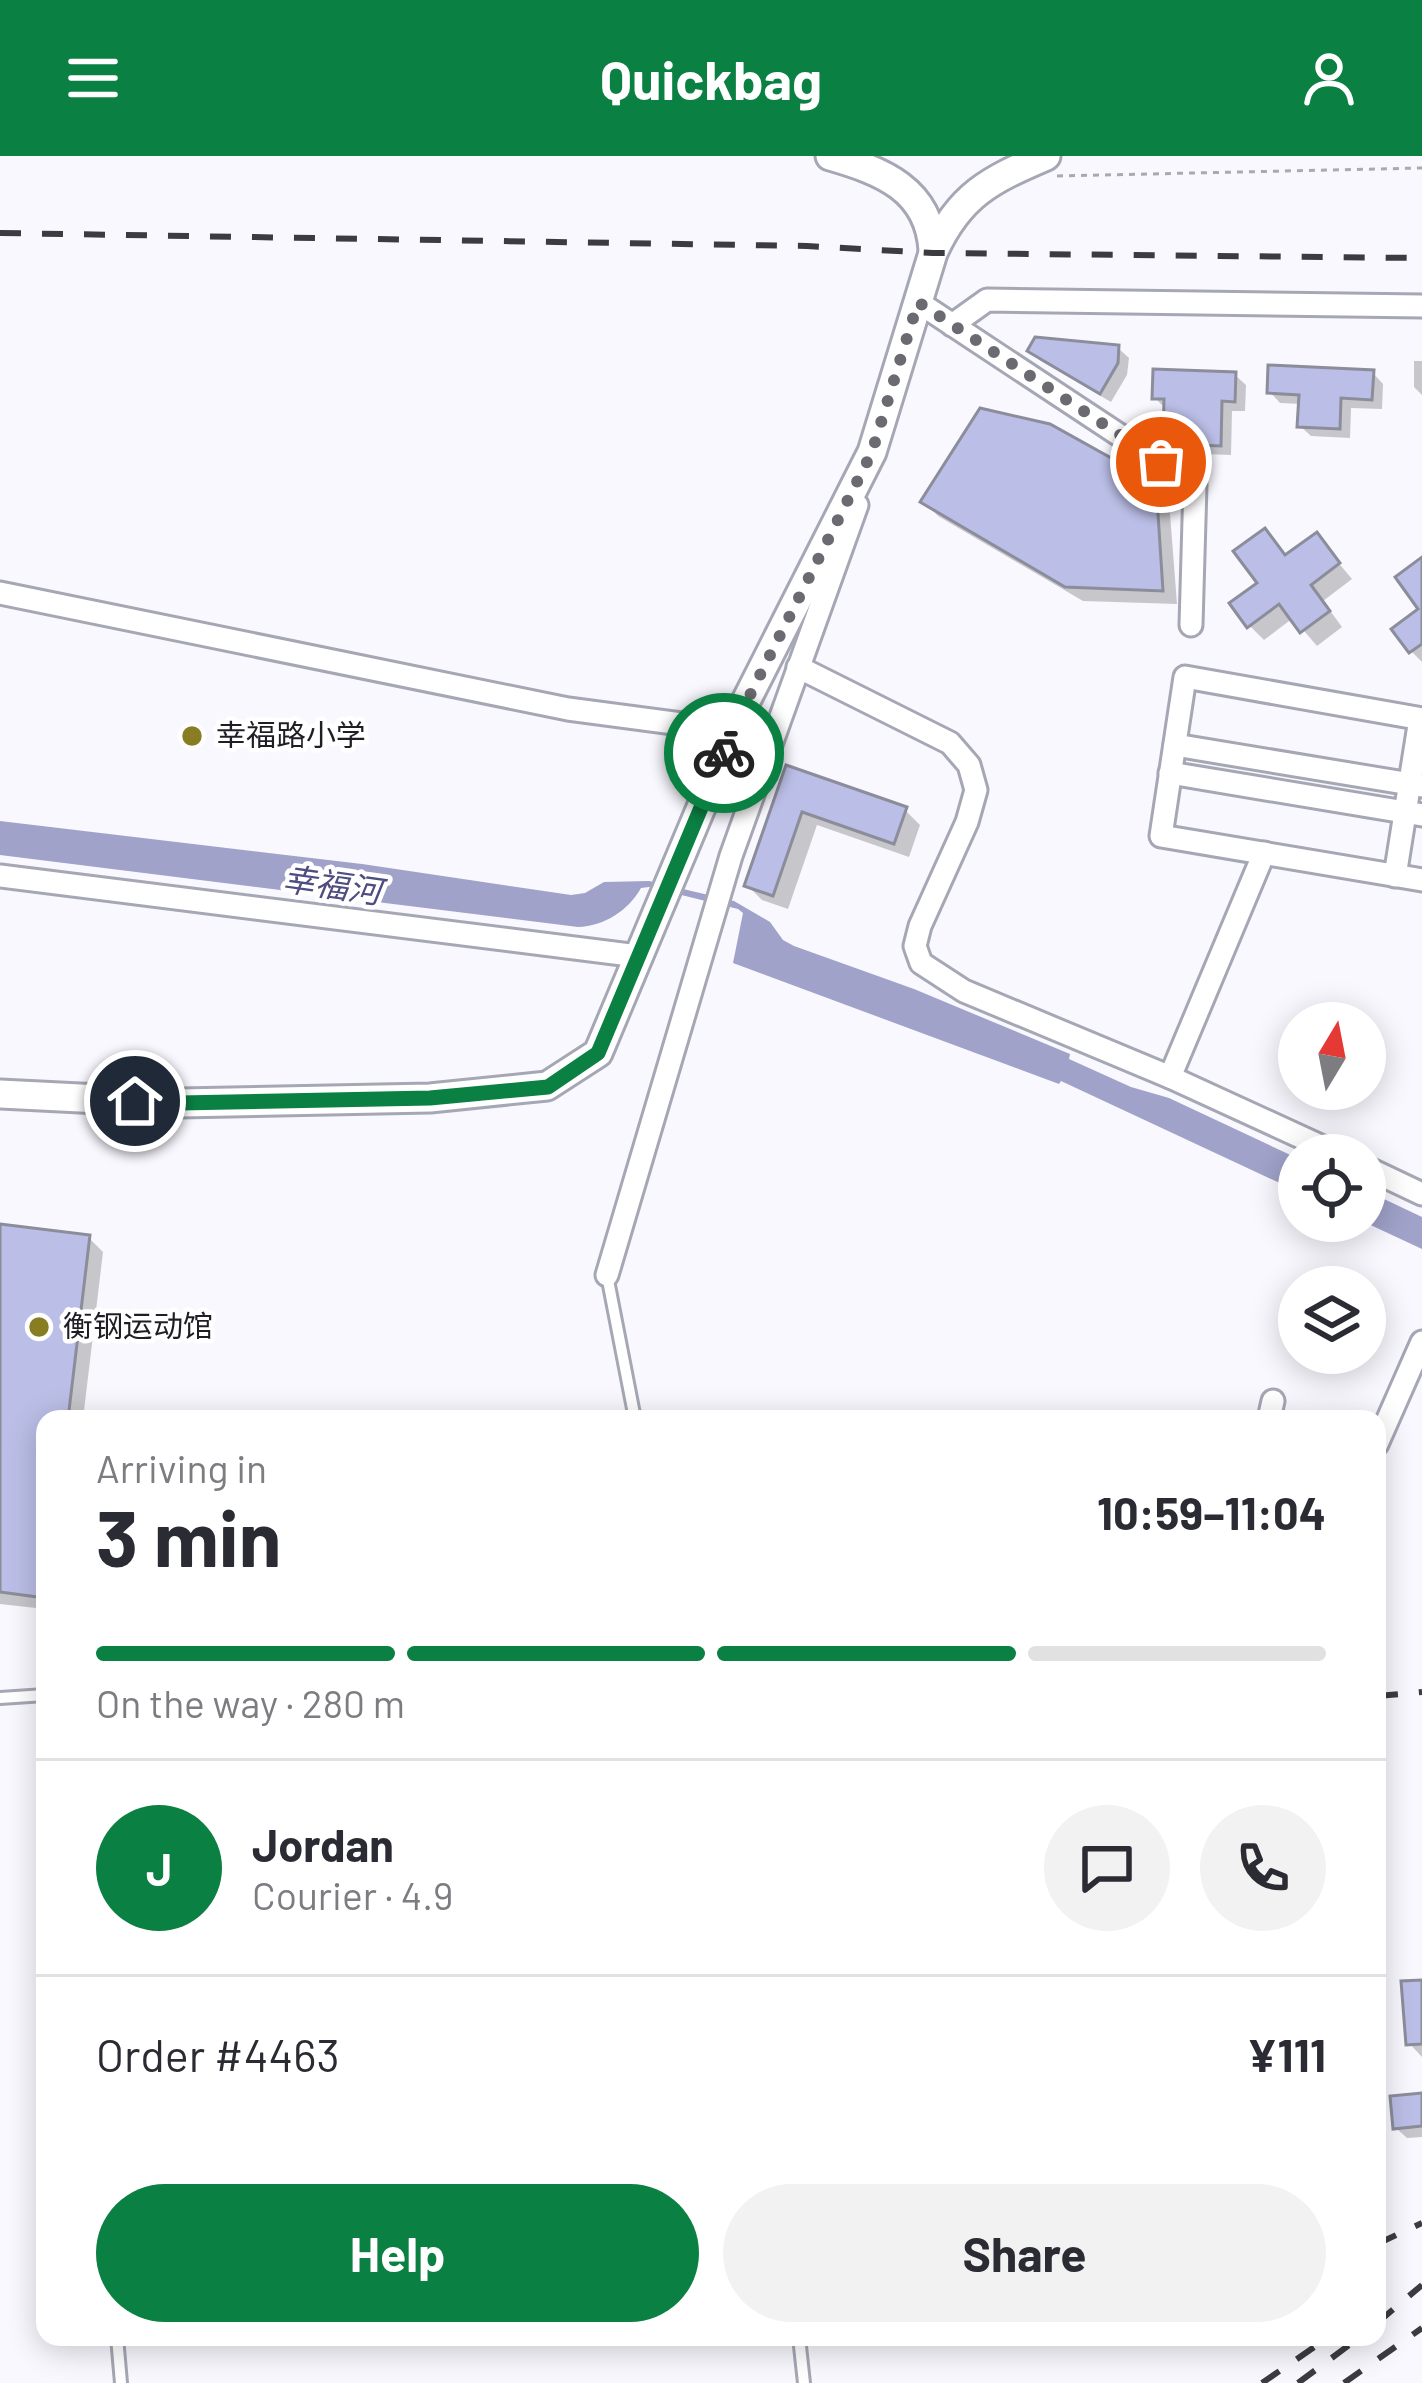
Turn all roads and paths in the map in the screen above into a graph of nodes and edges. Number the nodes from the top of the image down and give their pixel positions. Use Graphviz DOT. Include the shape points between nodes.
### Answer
graph roads {
  1 [pos="830,156"];
  2 [pos="1044,166"];
  3 [pos="1422,168"];
  4 [pos="933,253"];
  5 [pos="918,302"];
  6 [pos="1422,306"];
  7 [pos="952,325"];
  8 [pos="872,452"];
  9 [pos="0,592"];
  10 [pos="1190,625"];
  11 [pos="798,667"];
  12 [pos="1421,719"];
  13 [pos="734,730"];
  14 [pos="1174,745"];
  15 [pos="1170,773"];
  16 [pos="1416,785"];
  17 [pos="1413,814"];
  18 [pos="1264,854"];
  19 [pos="1395,875"];
  20 [pos="0,876"];
  21 [pos="1422,880"];
  22 [pos="638,956"];
  23 [pos="1170,1077"];
  24 [pos="0,1094"];
  25 [pos="1294,1134"];
  26 [pos="1386,1177"];
  27 [pos="1422,1194"];
  28 [pos="607,1275"];
  29 [pos="1422,1342"];
  30 [pos="633,1410"];
  31 [pos="1386,1424"];
  32 [pos="36,1696"];
  33 [pos="0,1698"];
  34 [pos="118,2346"];
  35 [pos="801,2346"];
  36 [pos="121,2383"];
  37 [pos="804,2383"];
  1 -- 4 [label="street" via="880,173 910,195 932,226"];
  2 -- 3 [label="path"];
  2 -- 4 [label="street" via="995,178 975,193"];
  4 -- 5 [label="street"];
  5 -- 7 [label="street"];
  5 -- 8 [label="street"];
  6 -- 7 [label="street" via="987,300"];
  7 -- 10 [label="street" via="1196,485"];
  8 -- 11 [label="street"];
  8 -- 13 [label="street"];
  9 -- 13 [label="street" via="568,709"];
  11 -- 23 [label="street" via="950,743 969,765 976,790 920,926 921,963 964,991"];
  11 -- 28 [label="street" via="731,856"];
  12 -- 14 [label="street" via="1185,677"];
  12 -- 16 [label="street"];
  13 -- 22 [label="street"];
  14 -- 15 [label="street"];
  14 -- 16 [label="street"];
  15 -- 17 [label="street"];
  15 -- 18 [label="street" via="1160,836"];
  16 -- 17 [label="street"];
  17 -- 19 [label="street"];
  18 -- 19 [label="street"];
  18 -- 23 [label="street"];
  19 -- 21 [label="street"];
  20 -- 22 [label="street"];
  22 -- 24 [label="street" via="598,1053 548,1087 180,1103"];
  23 -- 25 [label="street"];
  26 -- 27 [label="street"];
  28 -- 30 [label="lane"];
  29 -- 31 [label="street"];
  32 -- 33 [label="lane"];
  34 -- 36 [label="lane"];
  35 -- 37 [label="lane"];
}
